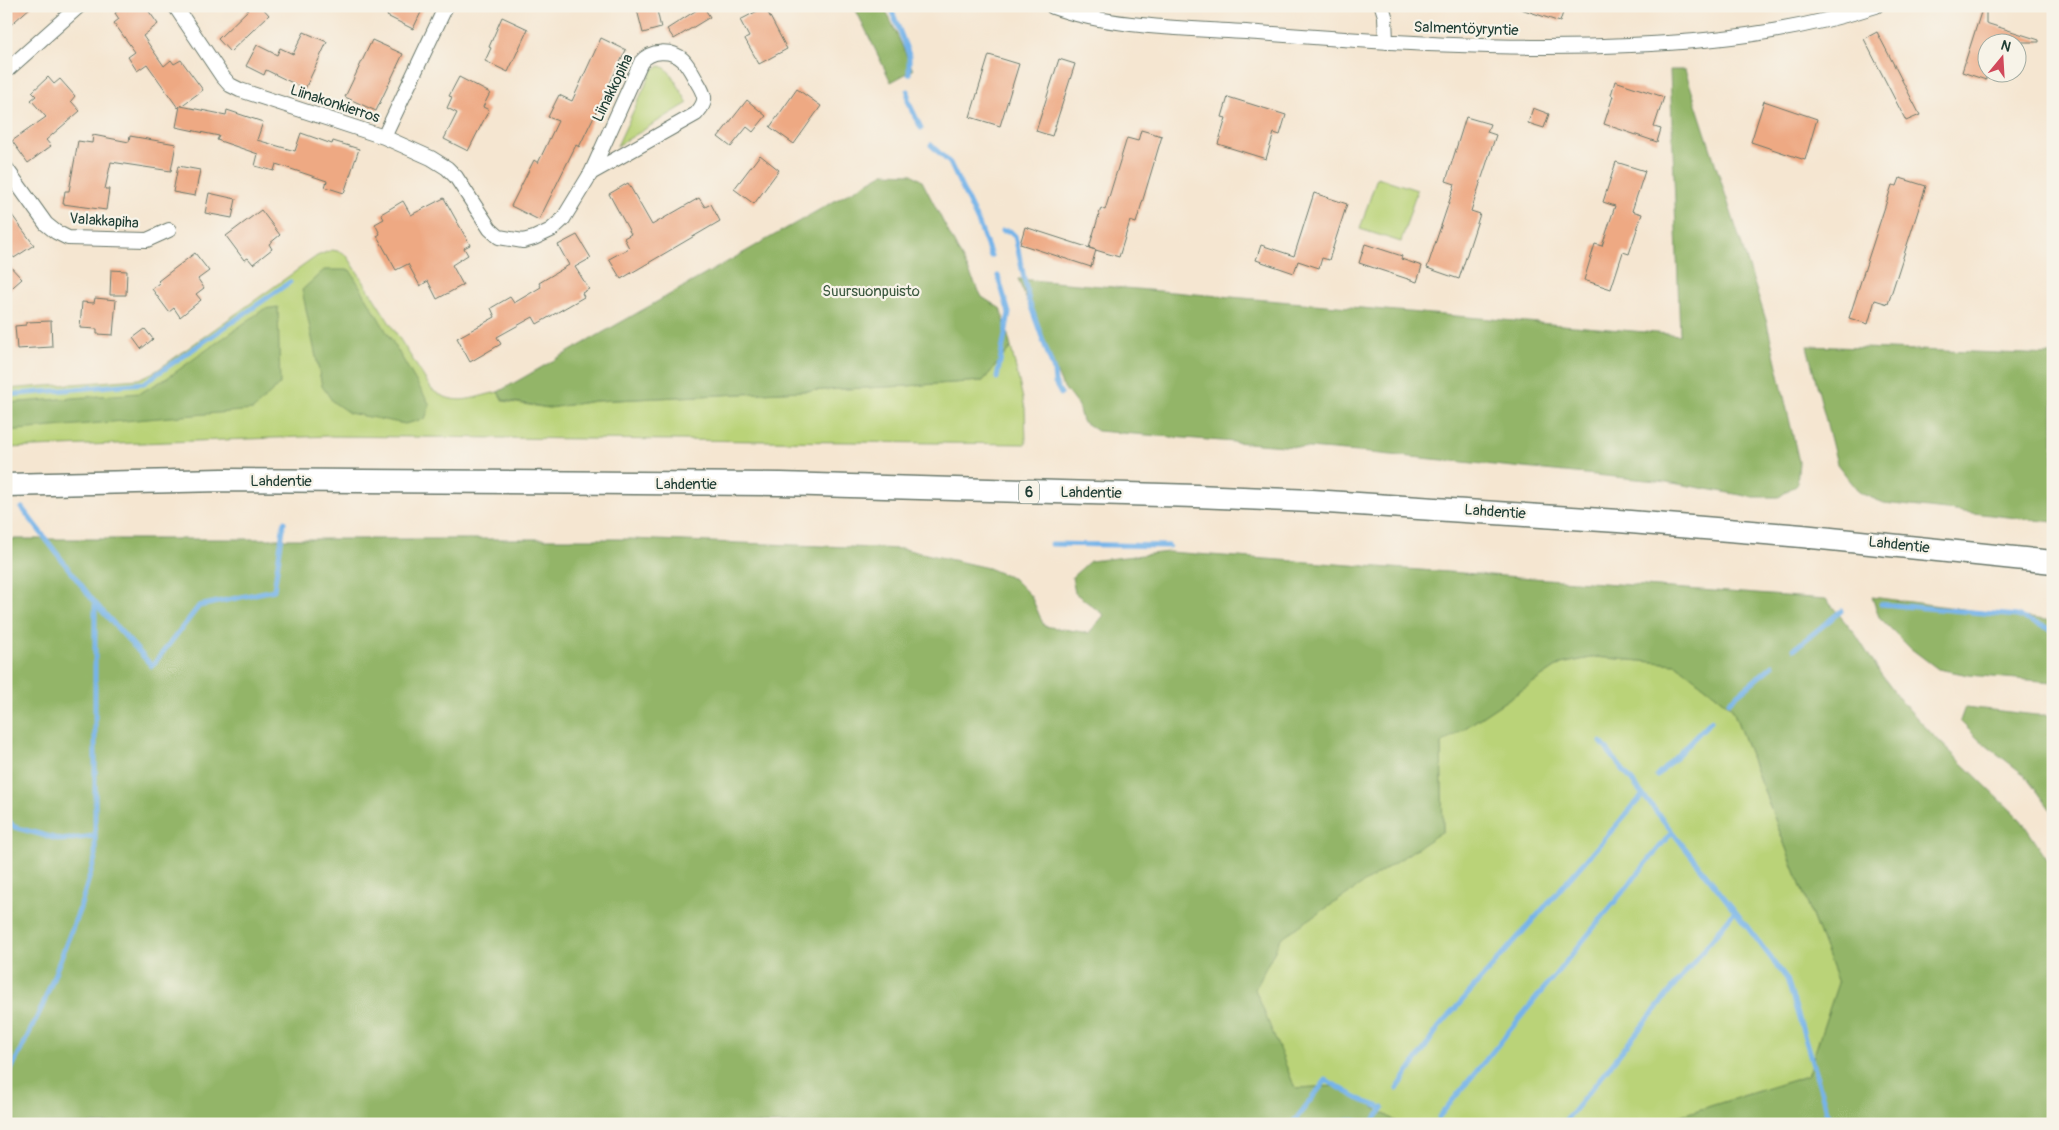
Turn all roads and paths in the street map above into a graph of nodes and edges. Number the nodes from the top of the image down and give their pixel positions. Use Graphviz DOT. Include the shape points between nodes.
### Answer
graph roads {
  1 [pos="79,6"];
  2 [pos="175,6"];
  3 [pos="446,6"];
  4 [pos="1382,6"];
  5 [pos="1876,6"];
  6 [pos="1053,7"];
  7 [pos="1386,42"];
  8 [pos="6,71"];
  9 [pos="384,137"];
  10 [pos="6,168"];
  11 [pos="591,173"];
  12 [pos="169,230"];
  13 [pos="6,485"];
  14 [pos="2053,562"];
  1 -- 8 [label="street"];
  2 -- 9 [label="street, Liinakonkierros" via="230,85"];
  3 -- 9 [label="street, Liinakonkierros"];
  4 -- 7 [label="street"];
  5 -- 7 [label="street, Salmentöyryntie" via="1846,16 1754,35 1690,42 1580,48"];
  6 -- 7 [label="street, Salmentöyryntie" via="1078,16 1126,23"];
  9 -- 11 [label="street, Liinakkopiha" via="447,168 490,229 510,240 534,238 551,230 563,218"];
  10 -- 12 [label="street, Valakkapiha" via="46,224 68,238 148,240"];
  11 -- 11 [label="street, Liinakkopiha" via="696,114 702,107 701,88 684,61 664,52 646,56"];
  13 -- 14 [label="highway, Lahdentie / 6" via="222,480 761,484 1312,500 1628,521"];
}
